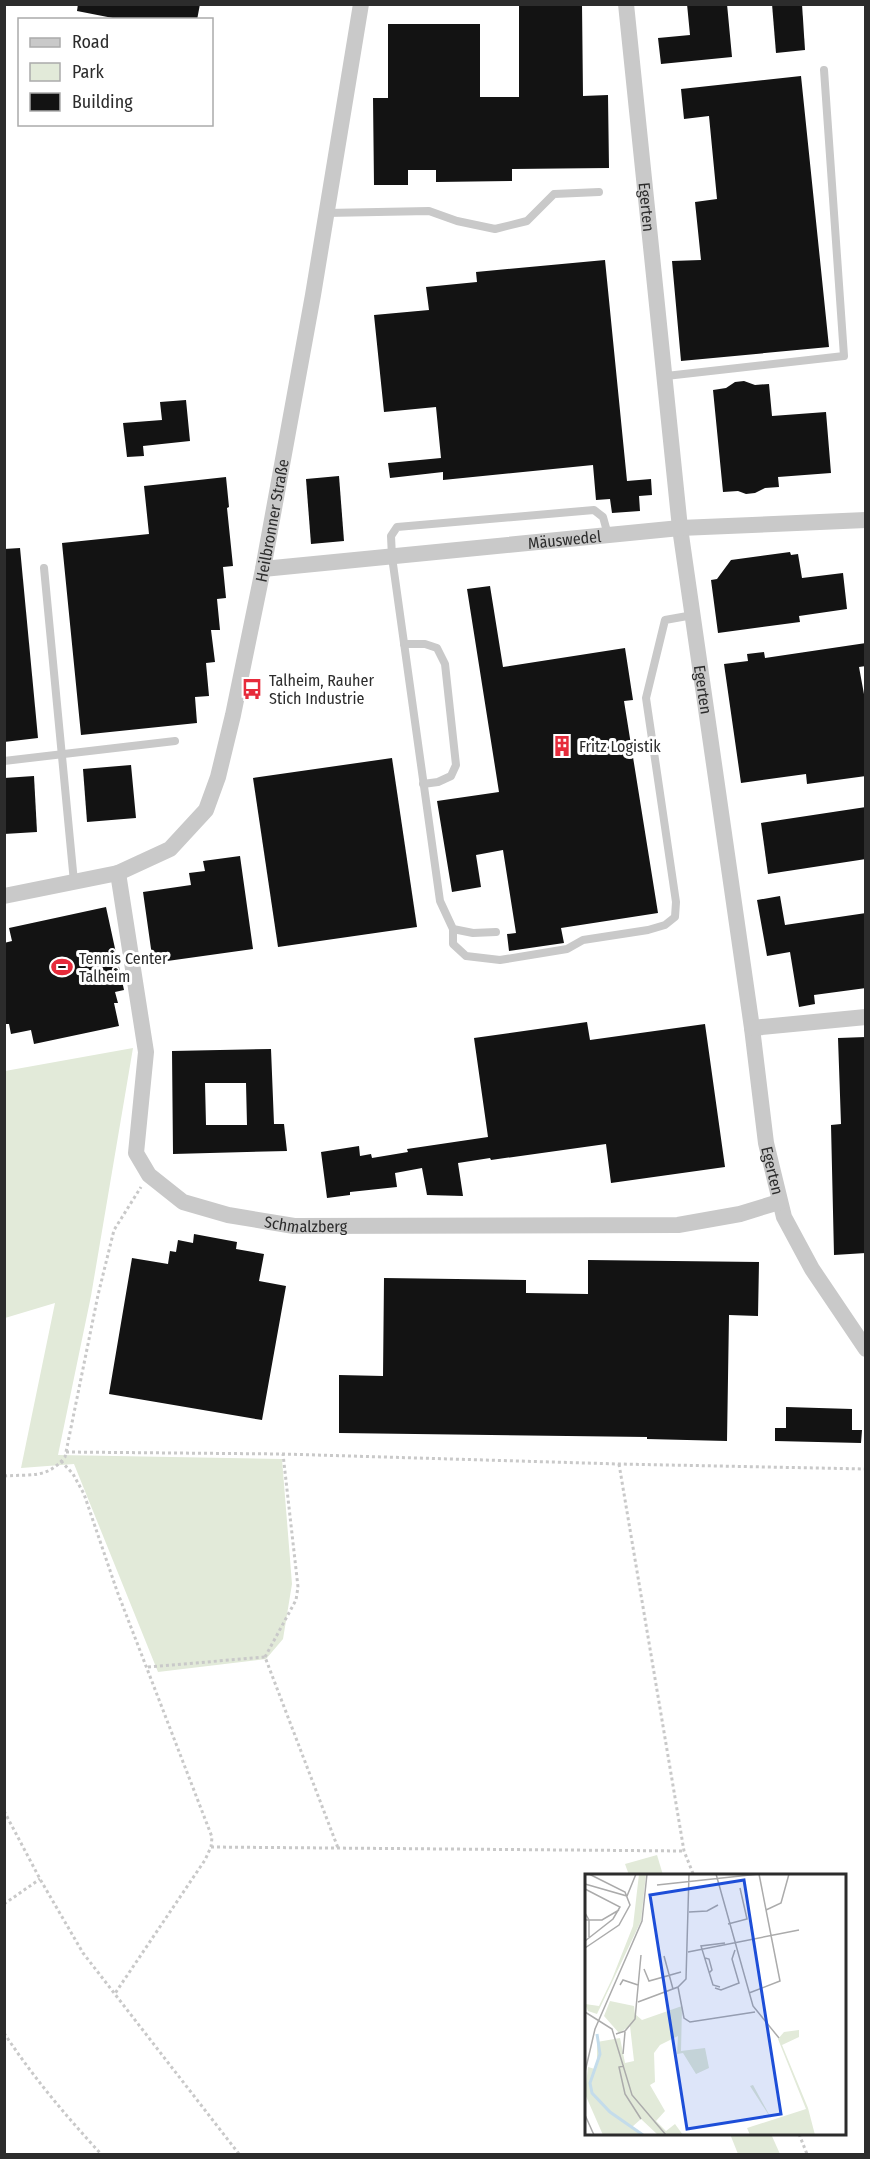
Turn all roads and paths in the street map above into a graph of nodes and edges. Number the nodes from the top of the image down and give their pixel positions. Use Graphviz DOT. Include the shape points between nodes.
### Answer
graph roads {
  1 [pos="361,4"];
  2 [pos="626,4"];
  3 [pos="824,70"];
  4 [pos="599,192"];
  5 [pos="326,213"];
  6 [pos="666,376"];
  7 [pos="866,520"];
  8 [pos="680,528"];
  9 [pos="609,536"];
  10 [pos="392,557"];
  11 [pos="44,568"];
  12 [pos="263,569"];
  13 [pos="693,615"];
  14 [pos="404,644"];
  15 [pos="175,741"];
  16 [pos="62,755"];
  17 [pos="4,761"];
  18 [pos="423,784"];
  19 [pos="118,873"];
  20 [pos="74,882"];
  21 [pos="4,896"];
  22 [pos="453,929"];
  23 [pos="496,932"];
  24 [pos="866,1017"];
  25 [pos="752,1028"];
  26 [pos="149,1175"];
  27 [pos="779,1202"];
  28 [pos="866,1349"];
  29 [pos="66,1452"];
  30 [pos="283,1454"];
  31 [pos="61,1461"];
  32 [pos="619,1464"];
  33 [pos="866,1468"];
  34 [pos="4,1476"];
  35 [pos="265,1657"];
  36 [pos="147,1667"];
  37 [pos="4,1811"];
  38 [pos="211,1847"];
  39 [pos="338,1848"];
  40 [pos="684,1851"];
  41 [pos="694,1874"];
  42 [pos="40,1879"];
  43 [pos="4,1904"];
  44 [pos="114,1995"];
  45 [pos="4,2033"];
  46 [pos="800,2135"];
  47 [pos="101,2154"];
  48 [pos="238,2154"];
  49 [pos="807,2154"];
  1 -- 5 [label="street, Heilbronner Straße"];
  2 -- 6 [label="street, Egerten"];
  3 -- 6 [label="lane" via="844,356"];
  4 -- 5 [label="lane" via="554,195 527,221 495,229 429,211"];
  5 -- 12 [label="street, Heilbronner Straße"];
  6 -- 8 [label="street, Egerten"];
  7 -- 8 [label="street, Mäuswedel"];
  8 -- 9 [label="street, Mäuswedel"];
  8 -- 13 [label="street, Egerten"];
  9 -- 10 [label="street, Mäuswedel"];
  9 -- 10 [label="lane" via="603,517 594,510 398,527 391,536"];
  10 -- 12 [label="street, Mäuswedel"];
  10 -- 14 [label="lane"];
  11 -- 16 [label="lane"];
  12 -- 19 [label="street, Heilbronner Straße" via="233,716 206,810 170,849"];
  13 -- 22 [label="lane" via="666,620 646,698 675,917 648,930 583,940 567,949 500,960 466,956 453,944"];
  13 -- 25 [label="street, Egerten"];
  14 -- 18 [label="lane"];
  14 -- 18 [label="lane" via="437,648 445,664 456,765 451,776"];
  15 -- 16 [label="lane"];
  16 -- 17 [label="lane"];
  16 -- 20 [label="lane"];
  18 -- 22 [label="lane" via="440,901"];
  19 -- 20 [label="street, Heilbronner Straße"];
  19 -- 26 [label="street, Schmalzberg" via="146,1052 136,1153"];
  20 -- 21 [label="street, Heilbronner Straße"];
  22 -- 23 [label="lane"];
  24 -- 25 [label="street"];
  25 -- 27 [label="street, Egerten" via="766,1143"];
  26 -- 27 [label="street, Schmalzberg" via="183,1202 294,1227 678,1225 740,1214"];
  26 -- 29 [label="path" via="114,1230"];
  27 -- 28 [label="street, Egerten" via="812,1269"];
  29 -- 30 [label="path"];
  29 -- 31 [label="path"];
  30 -- 32 [label="path"];
  30 -- 35 [label="path" via="297,1600"];
  31 -- 34 [label="path" via="46,1473"];
  31 -- 36 [label="path" via="84,1494"];
  32 -- 33 [label="path"];
  32 -- 40 [label="path"];
  35 -- 36 [label="path"];
  35 -- 39 [label="path"];
  36 -- 38 [label="path" via="211,1829"];
  37 -- 42 [label="path"];
  38 -- 39 [label="path"];
  38 -- 44 [label="path"];
  39 -- 40 [label="path"];
  40 -- 41 [label="path"];
  42 -- 43 [label="path"];
  42 -- 44 [label="path" via="83,1953"];
  44 -- 48 [label="path"];
  45 -- 47 [label="path" via="58,2106"];
  46 -- 49 [label="path"];
}
